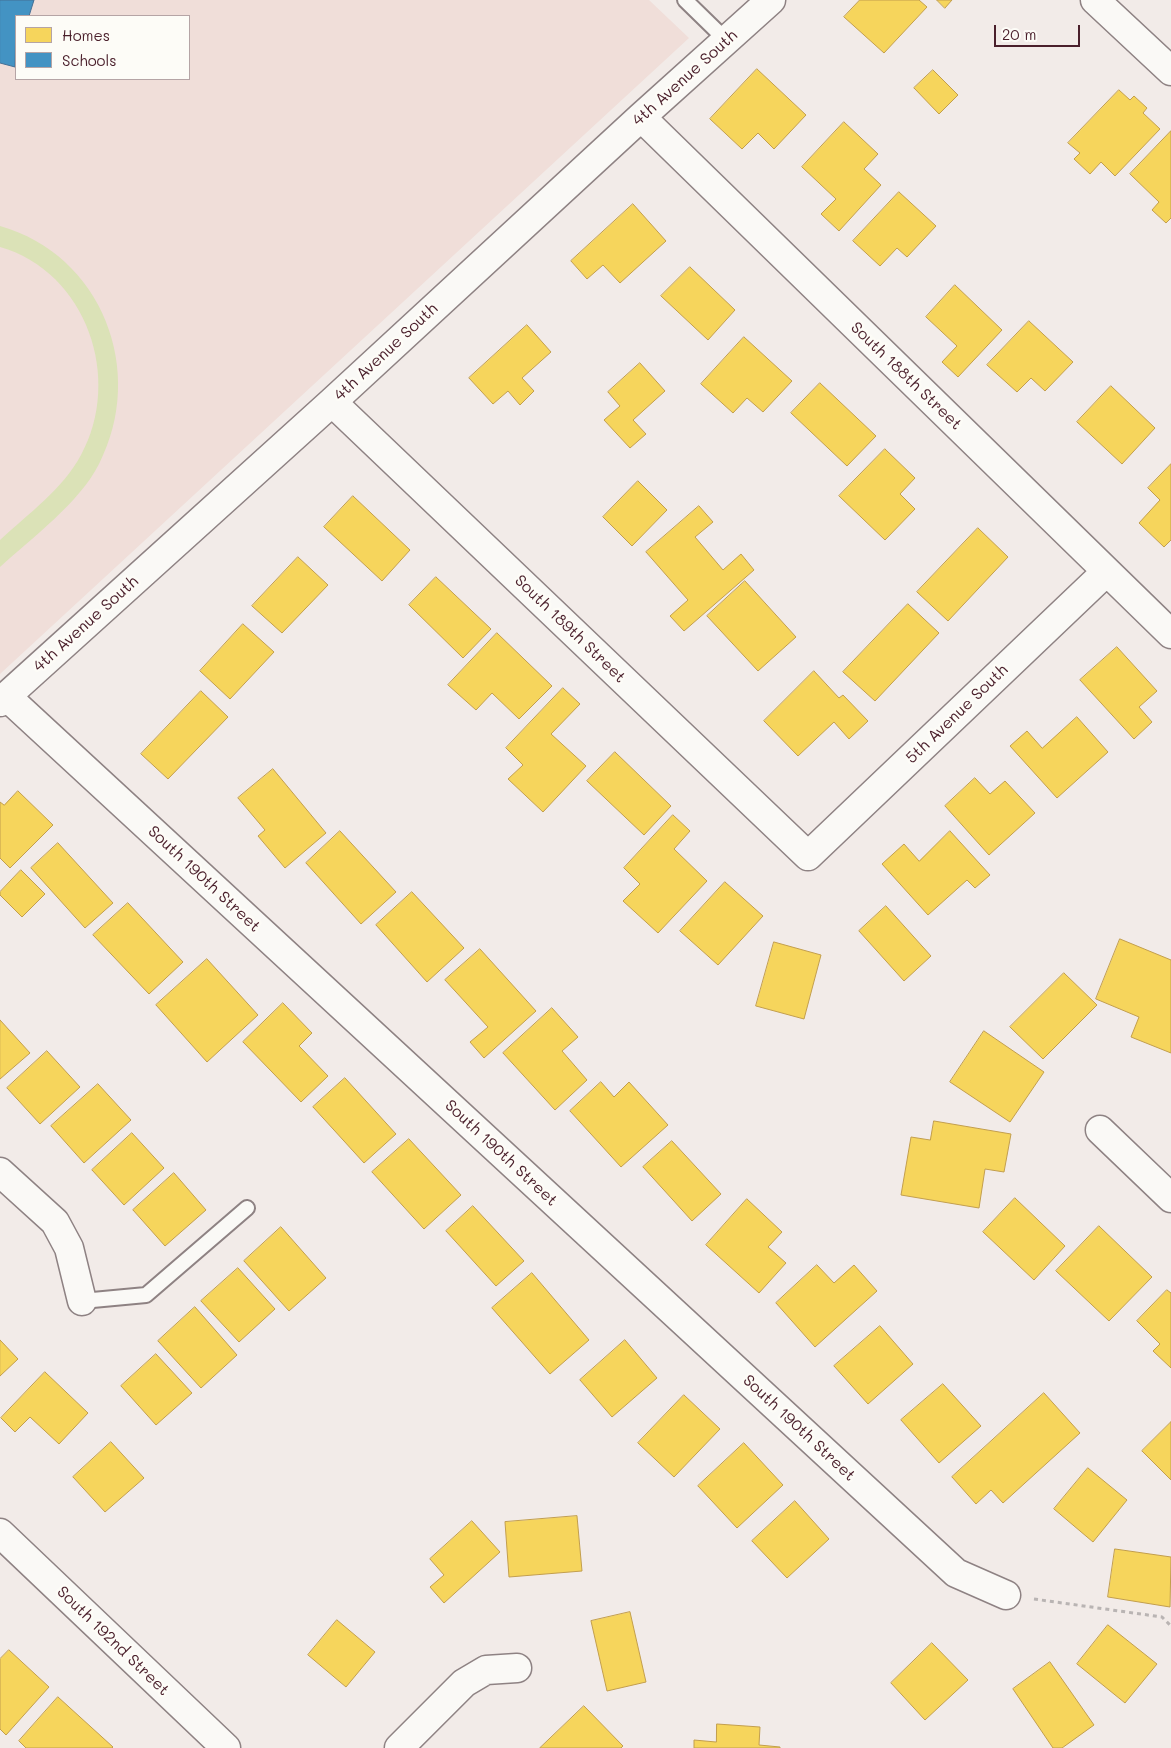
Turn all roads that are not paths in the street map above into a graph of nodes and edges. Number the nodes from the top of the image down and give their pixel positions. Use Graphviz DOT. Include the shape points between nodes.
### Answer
graph roads {
  1 [pos="685,0"];
  2 [pos="771,0"];
  3 [pos="1095,0"];
  4 [pos="726,40"];
  5 [pos="1171,71"];
  6 [pos="641,117"];
  7 [pos="332,402"];
  8 [pos="1106,572"];
  9 [pos="1171,634"];
  10 [pos="3,699"];
  11 [pos="808,856"];
  12 [pos="1100,1130"];
  13 [pos="0,1172"];
  14 [pos="1171,1198"];
  15 [pos="247,1208"];
  16 [pos="82,1301"];
  17 [pos="2,1538"];
  18 [pos="1006,1595"];
  19 [pos="518,1668"];
  20 [pos="226,1748"];
  21 [pos="399,1748"];
  1 -- 4 [label="lane"];
  2 -- 4 [label="street, 4th Avenue South"];
  3 -- 5 [label="street"];
  4 -- 6 [label="street, 4th Avenue South"];
  6 -- 7 [label="street, 4th Avenue South"];
  6 -- 8 [label="street, South 188th Street"];
  7 -- 10 [label="street, 4th Avenue South"];
  7 -- 11 [label="street, South 189th Street"];
  8 -- 9 [label="street, South 188th Street"];
  8 -- 11 [label="street, 5th Avenue South"];
  10 -- 18 [label="street, South 190th Street" via="956,1573"];
  12 -- 14 [label="street"];
  13 -- 16 [label="street" via="55,1222 69,1248"];
  15 -- 16 [label="lane" via="146,1295"];
  17 -- 20 [label="street, South 192nd Street"];
  19 -- 21 [label="street" via="486,1670 464,1683"];
}
